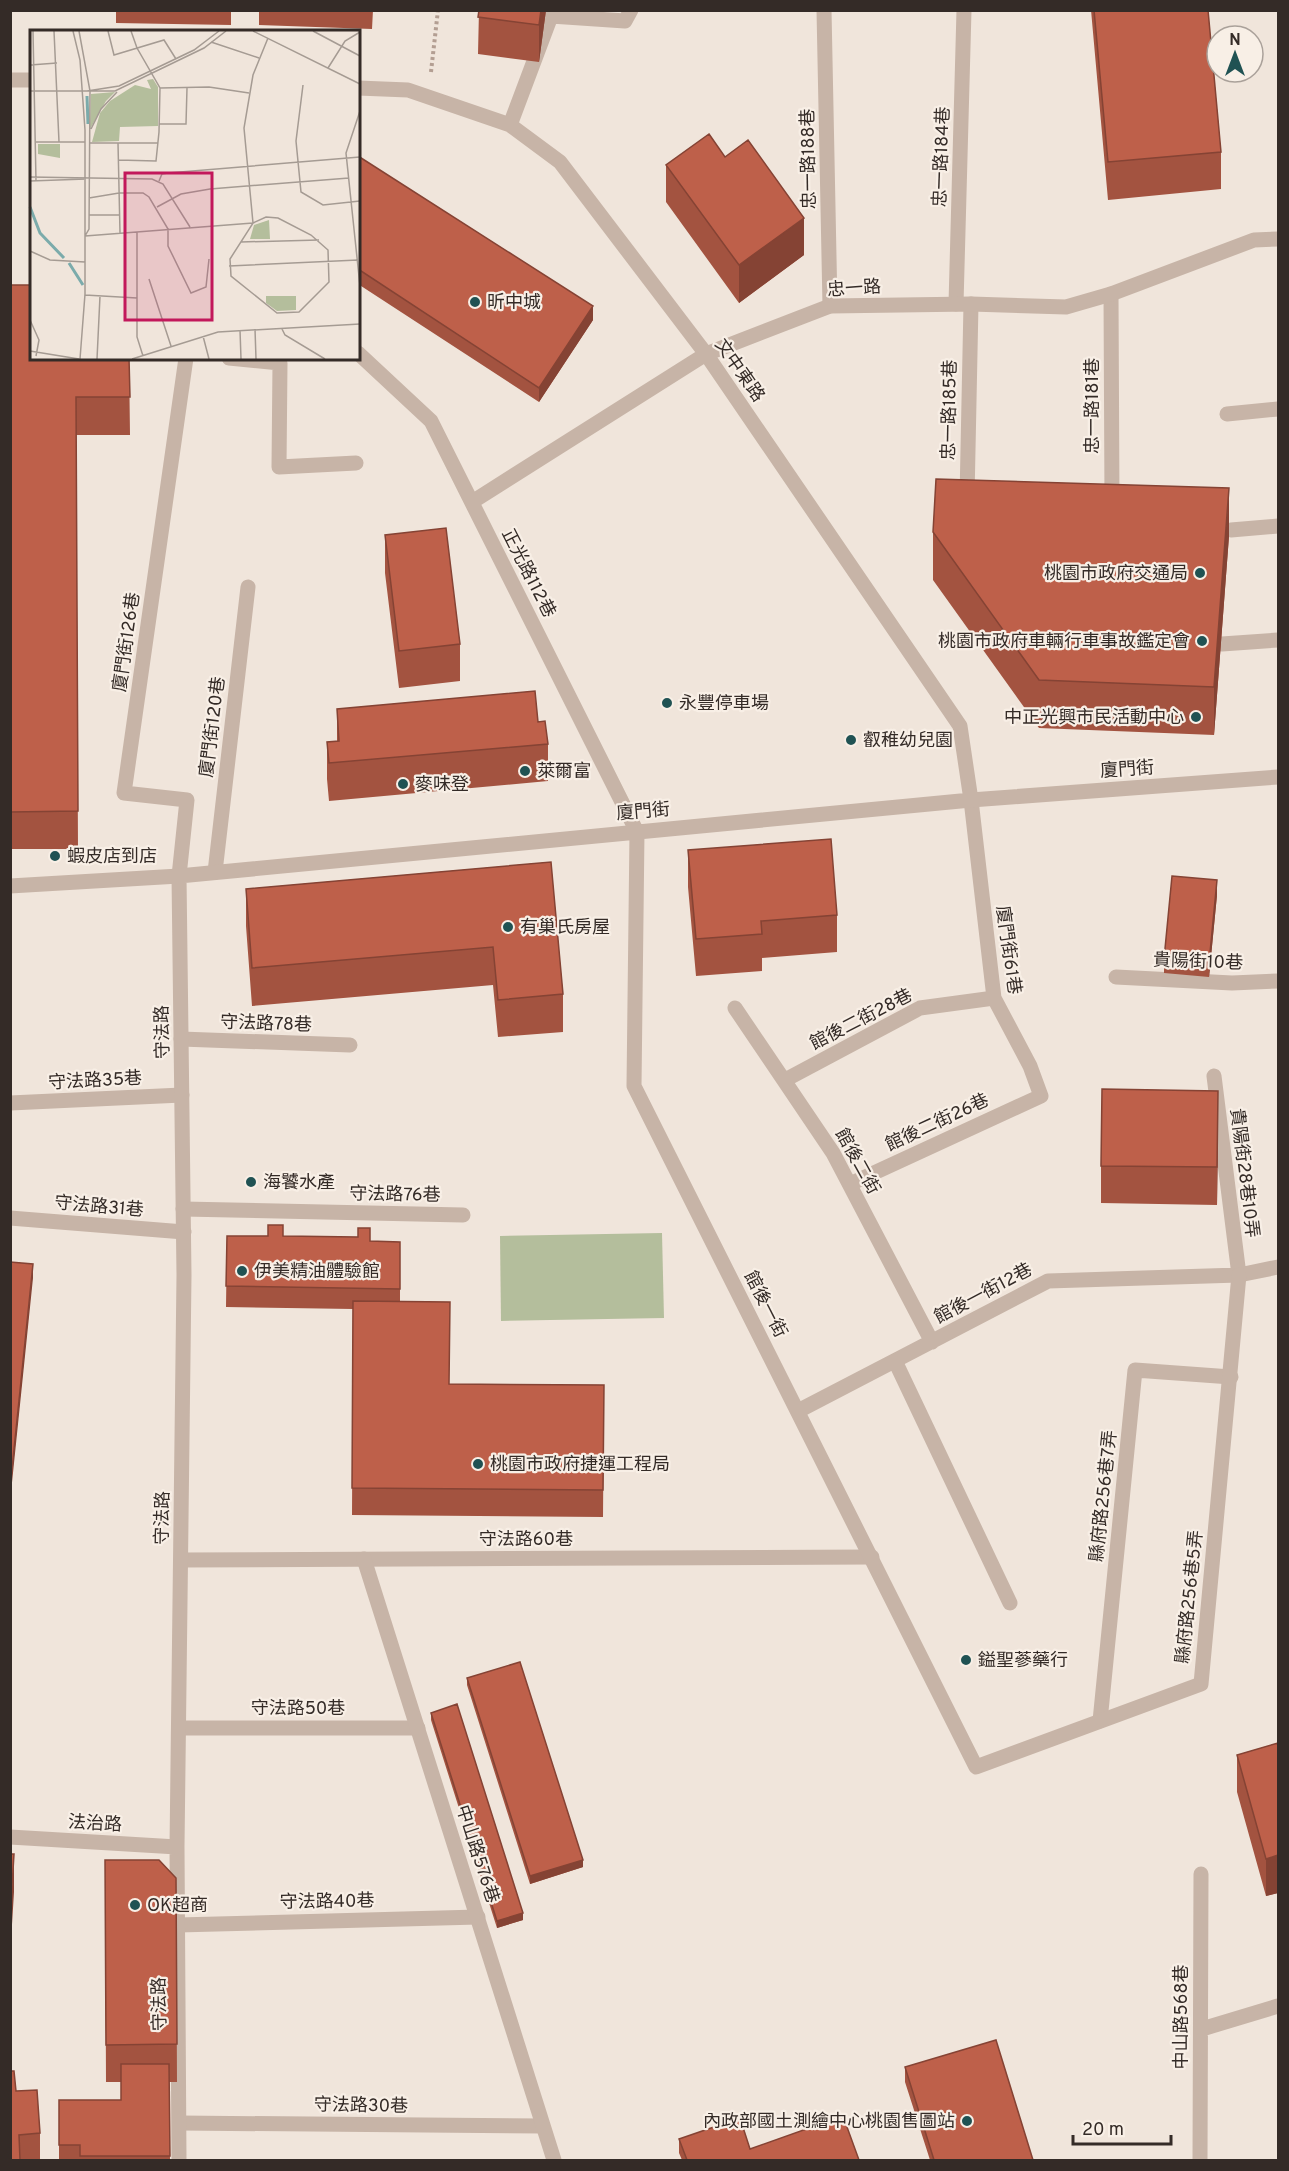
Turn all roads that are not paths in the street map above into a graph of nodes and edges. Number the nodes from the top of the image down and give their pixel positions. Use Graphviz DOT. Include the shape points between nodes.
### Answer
graph roads {
  1 [pos="631,10"];
  2 [pos="824,10"];
  3 [pos="964,10"];
  4 [pos="10,80"];
  5 [pos="30,80"];
  6 [pos="360,88"];
  7 [pos="510,125"];
  8 [pos="1278,239"];
  9 [pos="1111,294"];
  10 [pos="963,304"];
  11 [pos="830,306"];
  12 [pos="706,354"];
  13 [pos="360,355"];
  14 [pos="186,360"];
  15 [pos="249,360"];
  16 [pos="1278,409"];
  17 [pos="1227,414"];
  18 [pos="356,463"];
  19 [pos="472,502"];
  20 [pos="967,516"];
  21 [pos="1112,518"];
  22 [pos="1278,526"];
  23 [pos="1230,530"];
  24 [pos="248,587"];
  25 [pos="1278,640"];
  26 [pos="1222,644"];
  27 [pos="1278,777"];
  28 [pos="970,800"];
  29 [pos="637,832"];
  30 [pos="215,872"];
  31 [pos="179,876"];
  32 [pos="10,886"];
  33 [pos="1116,977"];
  34 [pos="1278,981"];
  35 [pos="994,998"];
  36 [pos="735,1008"];
  37 [pos="181,1039"];
  38 [pos="350,1045"];
  39 [pos="1214,1076"];
  40 [pos="785,1080"];
  41 [pos="182,1095"];
  42 [pos="1041,1096"];
  43 [pos="10,1103"];
  44 [pos="850,1184"];
  45 [pos="183,1209"];
  46 [pos="463,1215"];
  47 [pos="10,1218"];
  48 [pos="184,1232"];
  49 [pos="1278,1267"];
  50 [pos="1239,1275"];
  51 [pos="932,1342"];
  52 [pos="895,1361"];
  53 [pos="1230,1377"];
  54 [pos="798,1411"];
  55 [pos="872,1557"];
  56 [pos="364,1559"];
  57 [pos="181,1560"];
  58 [pos="1010,1603"];
  59 [pos="1100,1721"];
  60 [pos="179,1728"];
  61 [pos="418,1728"];
  62 [pos="976,1767"];
  63 [pos="10,1837"];
  64 [pos="177,1847"];
  65 [pos="1201,1874"];
  66 [pos="478,1917"];
  67 [pos="178,1925"];
  68 [pos="1278,2006"];
  69 [pos="1202,2029"];
  70 [pos="180,2123"];
  71 [pos="542,2126"];
  72 [pos="179,2160"];
  73 [pos="554,2160"];
  74 [pos="1200,2160"];
  1 -- 7 [label="street" via="624,21 551,16"];
  2 -- 11 [label="street, 忠一路188巷"];
  3 -- 10 [label="street, 忠一路184巷"];
  4 -- 5 [label="street"];
  6 -- 7 [label="street, 文中東路" via="408,90"];
  7 -- 12 [label="street, 文中東路" via="560,162"];
  8 -- 9 [label="street, 忠一路" via="1254,240"];
  9 -- 10 [label="street, 忠一路" via="1066,307"];
  9 -- 21 [label="street, 忠一路181巷"];
  10 -- 11 [label="street, 忠一路"];
  10 -- 20 [label="street, 忠一路185巷"];
  11 -- 12 [label="street, 忠一路"];
  12 -- 19 [label="street, 忠一路"];
  12 -- 28 [label="street, 文中東路" via="960,726"];
  13 -- 19 [label="street, 正光路112巷" via="431,421"];
  14 -- 31 [label="street, 廈門街126巷" via="124,793 187,800"];
  15 -- 18 [label="street" via="280,363 279,467"];
  16 -- 17 [label="street"];
  19 -- 29 [label="street, 正光路112巷"];
  22 -- 23 [label="street"];
  24 -- 30 [label="street, 廈門街120巷"];
  25 -- 26 [label="street"];
  27 -- 28 [label="street, 廈門街"];
  28 -- 29 [label="street, 廈門街"];
  28 -- 35 [label="street, 廈門街61巷"];
  29 -- 30 [label="street, 廈門街"];
  29 -- 54 [label="street, 館後一街" via="634,1086"];
  30 -- 31 [label="street, 廈門街"];
  31 -- 32 [label="street, 廈門街"];
  31 -- 37 [label="street, 守法路"];
  33 -- 34 [label="street, 貴陽街10巷" via="1232,983"];
  35 -- 40 [label="street, 館後二街28巷" via="920,1008"];
  35 -- 42 [label="street, 廈門街61巷" via="1030,1066"];
  36 -- 40 [label="street, 館後二街"];
  37 -- 38 [label="street, 守法路78巷"];
  37 -- 41 [label="street, 守法路"];
  39 -- 50 [label="street, 貴陽街28巷10弄"];
  40 -- 44 [label="street, 館後二街"];
  41 -- 43 [label="street, 守法路35巷"];
  41 -- 45 [label="street, 守法路"];
  42 -- 44 [label="street, 館後二街26巷"];
  44 -- 51 [label="street, 館後二街"];
  45 -- 46 [label="street, 守法路76巷"];
  45 -- 48 [label="street, 守法路"];
  47 -- 48 [label="street, 守法路31巷"];
  48 -- 57 [label="street, 守法路"];
  49 -- 50 [label="street, 館後一街12巷"];
  50 -- 51 [label="street, 館後一街12巷" via="1048,1281"];
  50 -- 53 [label="street, 縣府路256巷5弄"];
  51 -- 52 [label="street, 館後一街12巷"];
  52 -- 54 [label="street, 館後一街12巷"];
  52 -- 58 [label="street"];
  53 -- 59 [label="street, 縣府路256巷5弄" via="1201,1684"];
  53 -- 59 [label="street, 縣府路256巷7弄" via="1135,1370"];
  54 -- 55 [label="street, 館後一街"];
  55 -- 56 [label="street, 守法路60巷"];
  55 -- 62 [label="street, 館後一街"];
  56 -- 57 [label="street, 守法路60巷"];
  56 -- 61 [label="street, 中山路576巷"];
  57 -- 60 [label="street, 守法路"];
  59 -- 62 [label="street, 縣府路256巷5弄"];
  60 -- 61 [label="street, 守法路50巷"];
  60 -- 64 [label="street, 守法路"];
  61 -- 66 [label="street, 中山路576巷"];
  63 -- 64 [label="street, 法治路"];
  64 -- 67 [label="street, 守法路"];
  65 -- 69 [label="street, 中山路568巷"];
  66 -- 67 [label="street, 守法路40巷"];
  66 -- 71 [label="street, 中山路576巷"];
  67 -- 70 [label="street, 守法路"];
  68 -- 69 [label="street"];
  69 -- 74 [label="street, 中山路568巷"];
  70 -- 71 [label="street, 守法路30巷"];
  70 -- 72 [label="street, 守法路"];
  71 -- 73 [label="street, 中山路576巷"];
}
